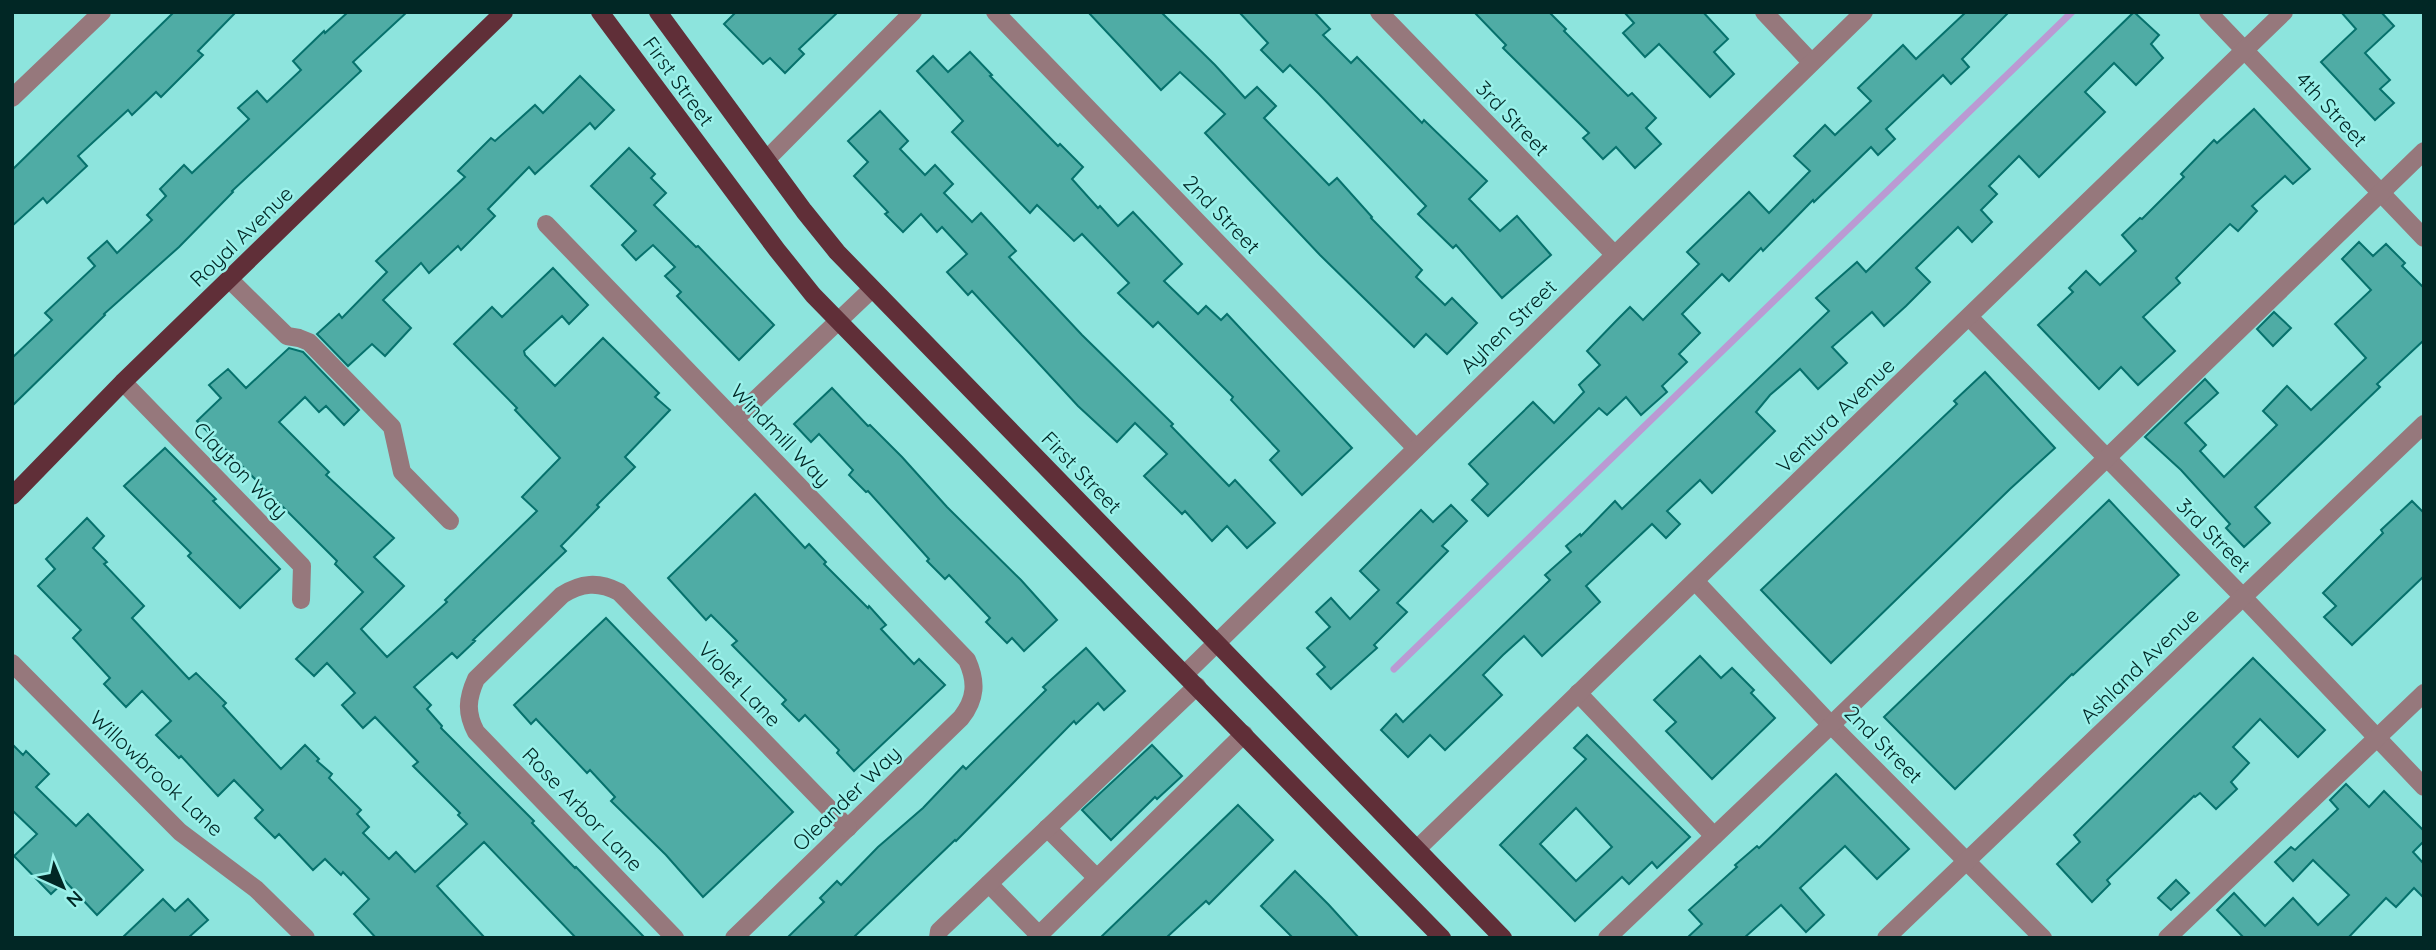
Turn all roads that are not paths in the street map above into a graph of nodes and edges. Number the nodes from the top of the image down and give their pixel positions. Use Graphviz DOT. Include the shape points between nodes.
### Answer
graph roads {
  1 [pos="103,12"];
  2 [pos="504,12"];
  3 [pos="600,12"];
  4 [pos="658,12"];
  5 [pos="913,12"];
  6 [pos="995,12"];
  7 [pos="1379,12"];
  8 [pos="1764,12"];
  9 [pos="1864,12"];
  10 [pos="2208,12"];
  11 [pos="2284,12"];
  12 [pos="2245,50"];
  13 [pos="1811,62"];
  14 [pos="12,98"];
  15 [pos="2424,151"];
  16 [pos="767,159"];
  17 [pos="2381,193"];
  18 [pos="546,224"];
  19 [pos="2424,237"];
  20 [pos="1614,254"];
  21 [pos="229,279"];
  22 [pos="872,289"];
  23 [pos="1970,318"];
  24 [pos="838,321"];
  25 [pos="123,382"];
  26 [pos="734,419"];
  27 [pos="2424,424"];
  28 [pos="1416,448"];
  29 [pos="2106,459"];
  30 [pos="12,496"];
  31 [pos="450,521"];
  32 [pos="1695,581"];
  33 [pos="2243,597"];
  34 [pos="301,600"];
  35 [pos="1215,643"];
  36 [pos="12,663"];
  37 [pos="1191,680"];
  38 [pos="975,682"];
  39 [pos="1578,693"];
  40 [pos="2424,693"];
  41 [pos="468,706"];
  42 [pos="1832,724"];
  43 [pos="1244,734"];
  44 [pos="2377,739"];
  45 [pos="2424,787"];
  46 [pos="848,828"];
  47 [pos="1047,828"];
  48 [pos="1714,836"];
  49 [pos="1417,849"];
  50 [pos="1967,860"];
  51 [pos="1097,878"];
  52 [pos="989,884"];
  53 [pos="1037,936"];
  54 [pos="306,938"];
  55 [pos="675,938"];
  56 [pos="734,938"];
  57 [pos="938,938"];
  58 [pos="1442,938"];
  59 [pos="1503,938"];
  60 [pos="1607,938"];
  61 [pos="1886,938"];
  62 [pos="2042,938"];
  63 [pos="2167,938"];
  1 -- 14 [label="street"];
  2 -- 21 [label="main road, Royal Avenue"];
  3 -- 24 [label="main road, First Street" via="777,250"];
  4 -- 16 [label="main road, First Street"];
  5 -- 16 [label="street"];
  6 -- 28 [label="street, 2nd Street"];
  7 -- 20 [label="street, 3rd Street"];
  8 -- 13 [label="street"];
  9 -- 13 [label="street, Ayhen Street"];
  10 -- 12 [label="street, 4th Street"];
  11 -- 12 [label="street, Ventura Avenue"];
  12 -- 17 [label="street, 4th Street"];
  12 -- 23 [label="street, Ventura Avenue"];
  13 -- 20 [label="street, Ayhen Street"];
  15 -- 17 [label="street"];
  16 -- 22 [label="main road, First Street" via="836,252"];
  17 -- 19 [label="street, 4th Street"];
  17 -- 29 [label="street"];
  18 -- 26 [label="street, Windmill Way"];
  20 -- 28 [label="street, Ayhen Street"];
  21 -- 25 [label="main road, Royal Avenue"];
  21 -- 31 [label="street" via="287,336 309,342 392,427 402,472"];
  22 -- 24 [label="street"];
  22 -- 35 [label="main road, First Street"];
  23 -- 29 [label="street, 3rd Street"];
  23 -- 32 [label="street, Ventura Avenue"];
  24 -- 26 [label="street"];
  24 -- 37 [label="main road, First Street"];
  25 -- 30 [label="main road, Royal Avenue"];
  25 -- 34 [label="street, Clayton Way" via="302,566"];
  26 -- 38 [label="street, Windmill Way" via="967,660"];
  27 -- 33 [label="street, Ashland Avenue"];
  28 -- 35 [label="street, Ayhen Street"];
  29 -- 33 [label="street, 3rd Street"];
  29 -- 42 [label="street"];
  32 -- 39 [label="street, Ventura Avenue"];
  32 -- 42 [label="street, 2nd Street"];
  33 -- 44 [label="street, 3rd Street"];
  33 -- 50 [label="street, Ashland Avenue"];
  35 -- 37 [label="street, Ayhen Street"];
  35 -- 49 [label="main road, First Street"];
  36 -- 54 [label="street, Willowbrook Lane" via="180,832 256,889"];
  37 -- 43 [label="main road, First Street"];
  37 -- 47 [label="street, Ayhen Street"];
  38 -- 46 [label="street, Oleander Way" via="961,718"];
  39 -- 48 [label="street"];
  39 -- 49 [label="street, Ventura Avenue"];
  40 -- 44 [label="street"];
  41 -- 46 [label="street, Violet Lane" via="476,679 562,595 575,587 607,586 619,592"];
  41 -- 55 [label="street, Rose Arbor Lane" via="477,732"];
  42 -- 48 [label="street"];
  42 -- 50 [label="street, 2nd Street"];
  43 -- 51 [label="street"];
  43 -- 58 [label="main road, First Street"];
  44 -- 45 [label="street, 3rd Street"];
  44 -- 63 [label="street"];
  46 -- 56 [label="street, Oleander Way"];
  47 -- 51 [label="street"];
  47 -- 52 [label="street, Ayhen Street"];
  48 -- 60 [label="street"];
  49 -- 59 [label="main road, First Street"];
  50 -- 61 [label="street, Ashland Avenue"];
  50 -- 62 [label="street, 2nd Street"];
  51 -- 53 [label="street"];
  52 -- 53 [label="street"];
  52 -- 57 [label="street, Ayhen Street" via="939,931"];
}
